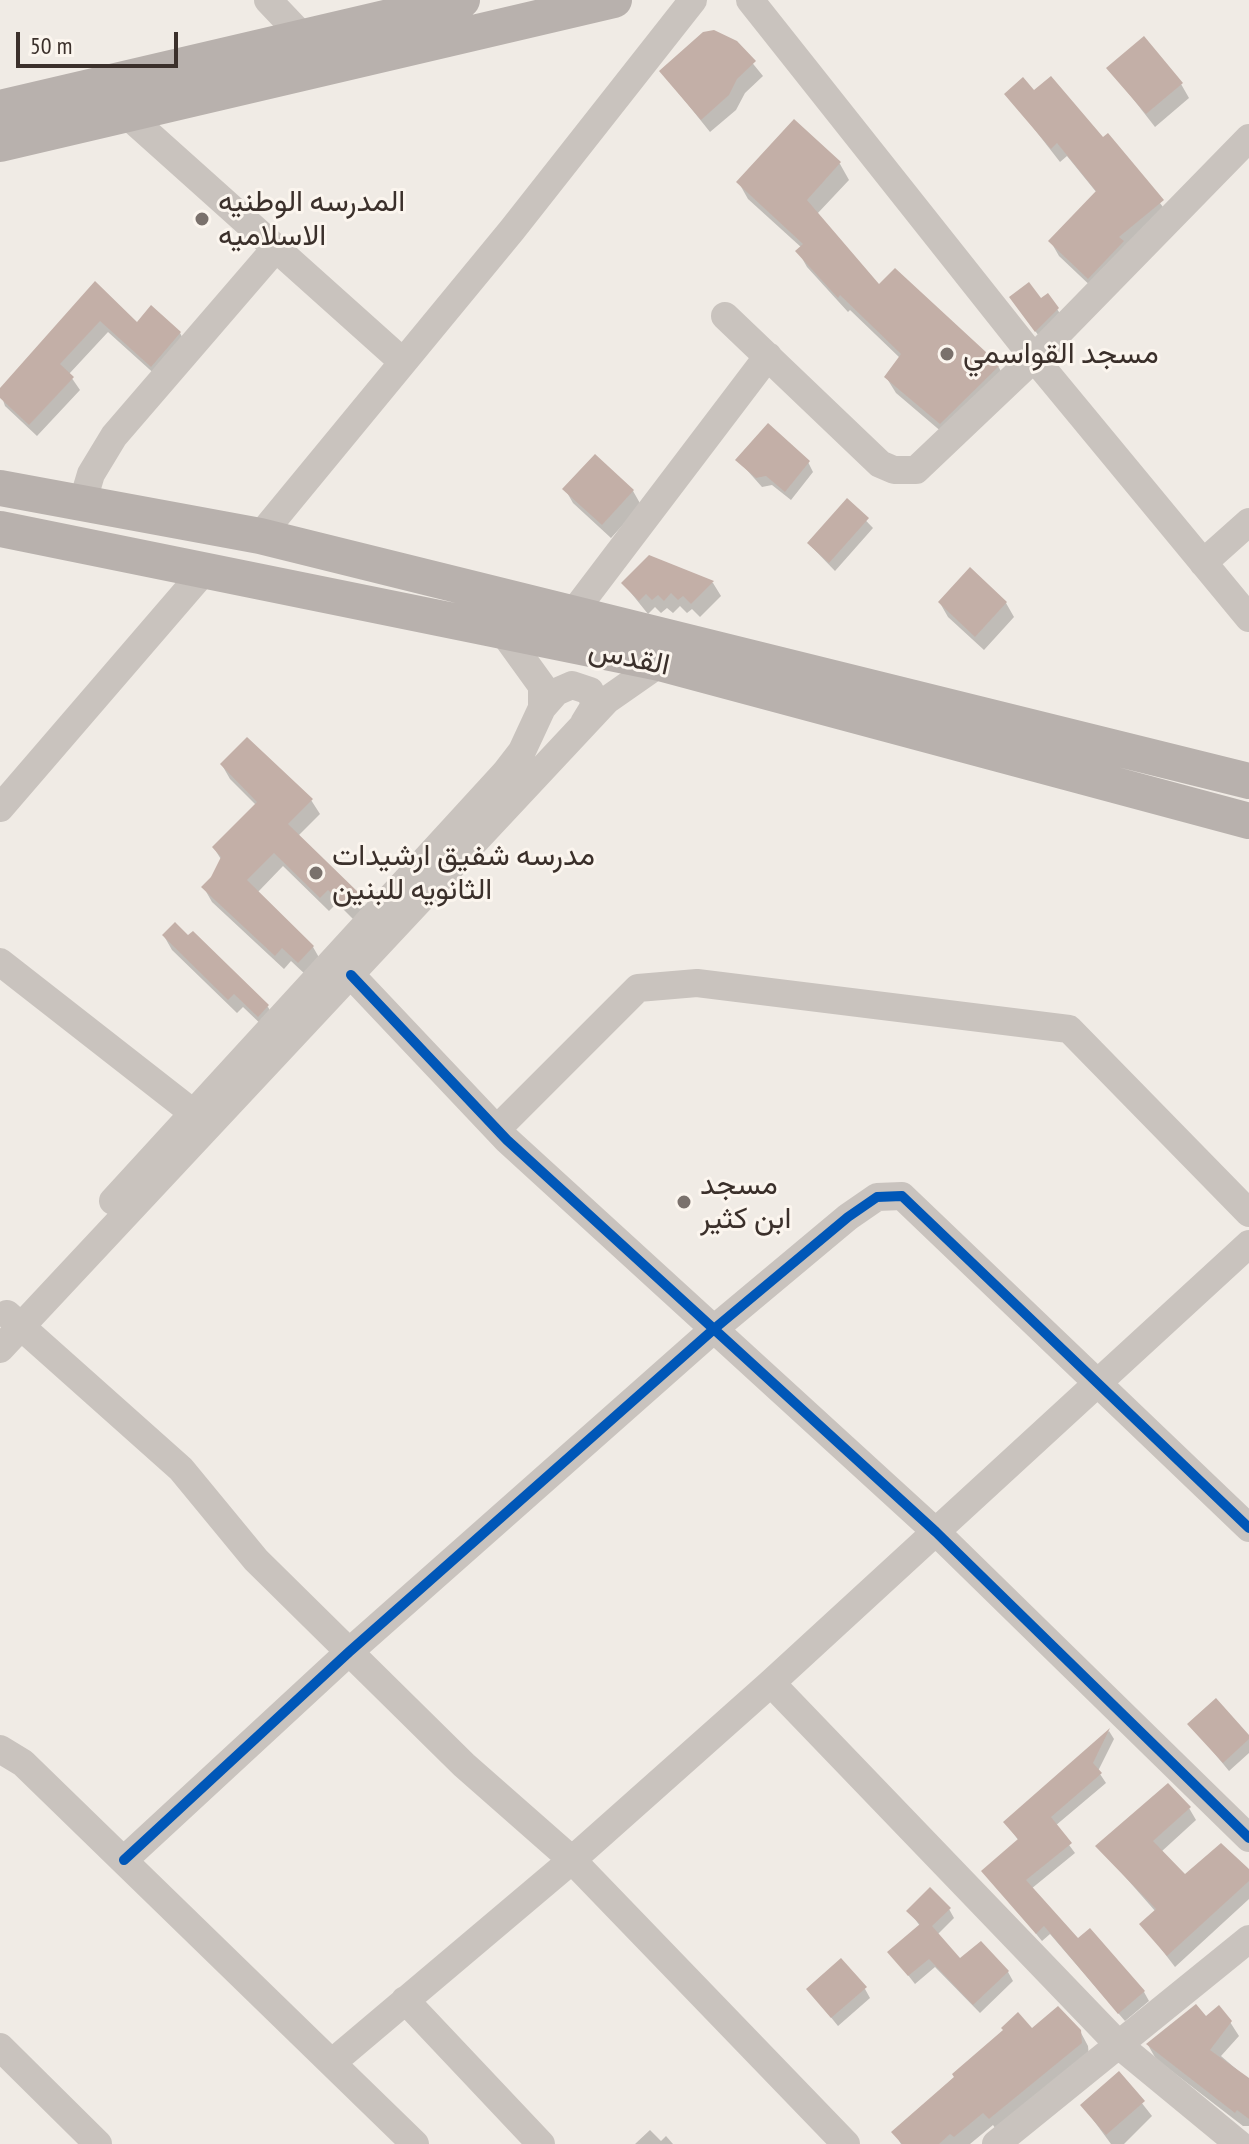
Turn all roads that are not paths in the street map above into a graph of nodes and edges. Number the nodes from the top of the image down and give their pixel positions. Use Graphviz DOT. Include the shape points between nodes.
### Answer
graph roads {
  1 [pos="462,0"];
  2 [pos="614,0"];
  3 [pos="693,0"];
  4 [pos="750,0"];
  5 [pos="276,3"];
  6 [pos="304,38"];
  7 [pos="0,108"];
  8 [pos="125,113"];
  9 [pos="1249,138"];
  10 [pos="0,144"];
  11 [pos="276,248"];
  12 [pos="725,316"];
  13 [pos="768,356"];
  14 [pos="1034,358"];
  15 [pos="403,362"];
  16 [pos="0,488"];
  17 [pos="82,504"];
  18 [pos="1249,522"];
  19 [pos="0,529"];
  20 [pos="260,536"];
  21 [pos="1203,563"];
  22 [pos="205,570"];
  23 [pos="573,613"];
  24 [pos="1249,618"];
  25 [pos="503,632"];
  26 [pos="660,663"];
  27 [pos="542,708"];
  28 [pos="582,727"];
  29 [pos="1249,781"];
  30 [pos="0,808"];
  31 [pos="1249,821"];
  32 [pos="0,962"];
  33 [pos="351,975"];
  34 [pos="202,1120"];
  35 [pos="497,1129"];
  36 [pos="1249,1213"];
  37 [pos="1249,1244"];
  38 [pos="9,1321"];
  39 [pos="714,1329"];
  40 [pos="0,1349"];
  41 [pos="1096,1382"];
  42 [pos="1249,1528"];
  43 [pos="936,1532"];
  44 [pos="349,1652"];
  45 [pos="771,1683"];
  46 [pos="5,1749"];
  47 [pos="1249,1838"];
  48 [pos="124,1860"];
  49 [pos="572,1860"];
  50 [pos="1249,1939"];
  51 [pos="405,2000"];
  52 [pos="1120,2046"];
  53 [pos="0,2047"];
  54 [pos="334,2061"];
  55 [pos="98,2144"];
  56 [pos="415,2144"];
  57 [pos="541,2144"];
  58 [pos="846,2144"];
  59 [pos="996,2144"];
  60 [pos="1239,2144"];
  1 -- 6 [label="main road"];
  2 -- 8 [label="main road"];
  3 -- 15 [label="street"];
  4 -- 14 [label="street"];
  5 -- 6 [label="street"];
  6 -- 7 [label="main road"];
  8 -- 10 [label="main road"];
  8 -- 11 [label="street"];
  9 -- 14 [label="street"];
  11 -- 15 [label="street"];
  11 -- 17 [label="street" via="114,436 91,474"];
  12 -- 13 [label="street"];
  13 -- 14 [label="street" via="880,464 904,471 927,463"];
  13 -- 23 [label="street"];
  14 -- 21 [label="street"];
  15 -- 20 [label="street"];
  16 -- 17 [label="main road, القدس"];
  17 -- 20 [label="main road, القدس"];
  18 -- 21 [label="street"];
  19 -- 22 [label="main road, القدس"];
  20 -- 23 [label="main road, القدس"];
  21 -- 24 [label="street"];
  22 -- 25 [label="main road, القدس"];
  22 -- 30 [label="street"];
  23 -- 29 [label="main road, القدس"];
  25 -- 26 [label="main road, القدس"];
  25 -- 27 [label="street" via="542,686"];
  26 -- 28 [label="street" via="607,700"];
  26 -- 31 [label="main road, القدس"];
  27 -- 28 [label="street" via="564,687 582,686 595,705"];
  27 -- 34 [label="street" via="505,773"];
  28 -- 33 [label="street"];
  32 -- 34 [label="street"];
  33 -- 34 [label="street"];
  33 -- 35 [label="street"];
  34 -- 38 [label="street"];
  35 -- 36 [label="street" via="638,988 697,983 1069,1029"];
  35 -- 39 [label="street"];
  37 -- 41 [label="street"];
  38 -- 40 [label="street"];
  38 -- 44 [label="street" via="181,1469 256,1560"];
  39 -- 41 [label="street" via="848,1217 889,1194 902,1196"];
  39 -- 43 [label="street"];
  39 -- 44 [label="street"];
  41 -- 42 [label="street"];
  41 -- 43 [label="street"];
  43 -- 45 [label="street"];
  43 -- 47 [label="street"];
  44 -- 48 [label="street"];
  44 -- 49 [label="street" via="464,1765"];
  45 -- 49 [label="street"];
  45 -- 52 [label="street"];
  46 -- 48 [label="street"];
  48 -- 54 [label="street"];
  49 -- 51 [label="street"];
  49 -- 58 [label="street"];
  50 -- 52 [label="street"];
  51 -- 54 [label="street"];
  51 -- 57 [label="street"];
  52 -- 59 [label="street"];
  52 -- 60 [label="street"];
  53 -- 55 [label="street"];
  54 -- 56 [label="street"];
}
